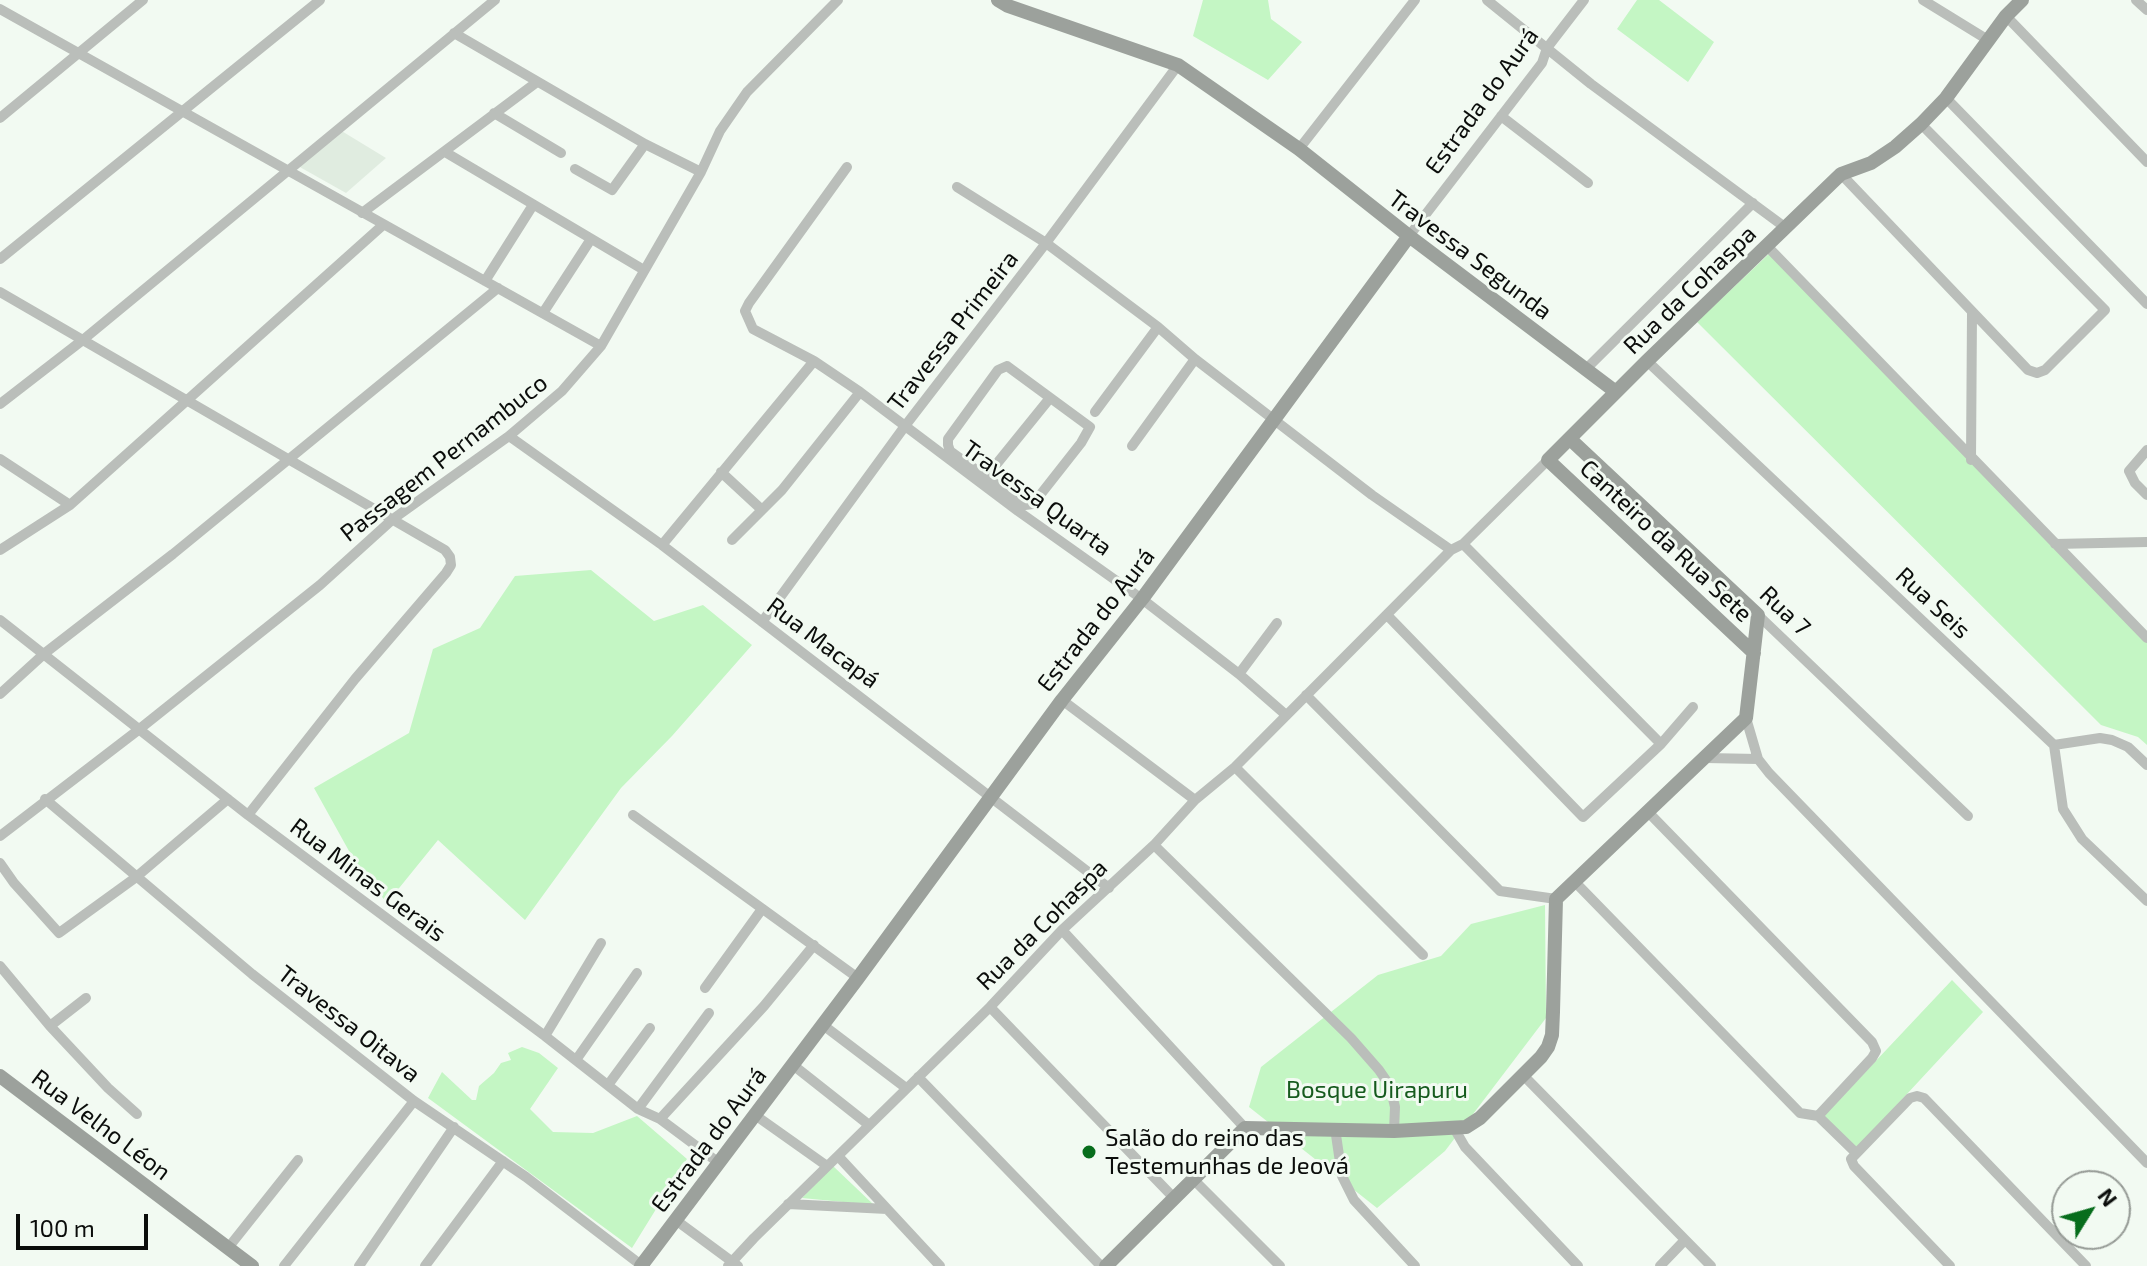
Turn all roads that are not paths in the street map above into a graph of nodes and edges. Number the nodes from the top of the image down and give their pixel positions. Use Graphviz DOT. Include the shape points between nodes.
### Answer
graph roads {
  1 [pos="143,0"];
  2 [pos="320,0"];
  3 [pos="495,0"];
  4 [pos="838,0"];
  5 [pos="998,0"];
  6 [pos="1415,0"];
  7 [pos="1487,0"];
  8 [pos="1584,0"];
  9 [pos="1923,0"];
  10 [pos="2022,0"];
  11 [pos="2136,0"];
  12 [pos="0,9"];
  13 [pos="2147,10"];
  14 [pos="2006,16"];
  15 [pos="454,33"];
  16 [pos="1988,40"];
  17 [pos="1547,48"];
  18 [pos="80,53"];
  19 [pos="1178,65"];
  20 [pos="537,82"];
  21 [pos="1946,98"];
  22 [pos="183,113"];
  23 [pos="494,113"];
  24 [pos="1501,116"];
  25 [pos="0,118"];
  26 [pos="1921,124"];
  27 [pos="645,144"];
  28 [pos="1299,149"];
  29 [pos="445,152"];
  30 [pos="561,153"];
  31 [pos="2147,162"];
  32 [pos="847,167"];
  33 [pos="575,169"];
  34 [pos="287,172"];
  35 [pos="701,172"];
  36 [pos="1841,174"];
  37 [pos="1588,183"];
  38 [pos="957,187"];
  39 [pos="1753,203"];
  40 [pos="533,205"];
  41 [pos="362,213"];
  42 [pos="383,225"];
  43 [pos="1786,228"];
  44 [pos="1409,236"];
  45 [pos="591,239"];
  46 [pos="1046,243"];
  47 [pos="1767,246"];
  48 [pos="0,259"];
  49 [pos="644,270"];
  50 [pos="485,281"];
  51 [pos="498,288"];
  52 [pos="0,292"];
  53 [pos="2147,304"];
  54 [pos="543,313"];
  55 [pos="1972,313"];
  56 [pos="1158,327"];
  57 [pos="84,339"];
  58 [pos="601,346"];
  59 [pos="1195,359"];
  60 [pos="814,361"];
  61 [pos="1647,361"];
  62 [pos="1585,370"];
  63 [pos="860,392"];
  64 [pos="1616,392"];
  65 [pos="1050,398"];
  66 [pos="187,400"];
  67 [pos="0,404"];
  68 [pos="1095,412"];
  69 [pos="1275,419"];
  70 [pos="905,426"];
  71 [pos="509,436"];
  72 [pos="1570,439"];
  73 [pos="1132,446"];
  74 [pos="2147,450"];
  75 [pos="288,458"];
  76 [pos="0,459"];
  77 [pos="1548,460"];
  78 [pos="1971,460"];
  79 [pos="721,472"];
  80 [pos="986,477"];
  81 [pos="2147,495"];
  82 [pos="70,505"];
  83 [pos="1021,508"];
  84 [pos="761,509"];
  85 [pos="393,519"];
  86 [pos="732,540"];
  87 [pos="2147,542"];
  88 [pos="1463,544"];
  89 [pos="2055,544"];
  90 [pos="662,545"];
  91 [pos="0,550"];
  92 [pos="1451,550"];
  93 [pos="1142,599"];
  94 [pos="1758,615"];
  95 [pos="1388,616"];
  96 [pos="0,620"];
  97 [pos="762,622"];
  98 [pos="1277,623"];
  99 [pos="2147,638"];
  100 [pos="45,653"];
  101 [pos="1754,653"];
  102 [pos="1239,674"];
  103 [pos="0,694"];
  104 [pos="1306,695"];
  105 [pos="1062,700"];
  106 [pos="1693,707"];
  107 [pos="1286,715"];
  108 [pos="1746,718"];
  109 [pos="137,731"];
  110 [pos="1661,744"];
  111 [pos="2054,745"];
  112 [pos="1706,758"];
  113 [pos="1758,759"];
  114 [pos="2147,765"];
  115 [pos="1235,767"];
  116 [pos="991,797"];
  117 [pos="45,799"];
  118 [pos="228,799"];
  119 [pos="1195,800"];
  120 [pos="1649,813"];
  121 [pos="248,815"];
  122 [pos="633,815"];
  123 [pos="1968,816"];
  124 [pos="0,836"];
  125 [pos="1154,845"];
  126 [pos="0,863"];
  127 [pos="135,878"];
  128 [pos="1575,882"];
  129 [pos="1109,888"];
  130 [pos="1556,899"];
  131 [pos="2147,901"];
  132 [pos="762,909"];
  133 [pos="1062,930"];
  134 [pos="601,943"];
  135 [pos="814,945"];
  136 [pos="1423,955"];
  137 [pos="0,966"];
  138 [pos="637,973"];
  139 [pos="858,978"];
  140 [pos="705,988"];
  141 [pos="86,998"];
  142 [pos="990,1007"];
  143 [pos="709,1013"];
  144 [pos="823,1025"];
  145 [pos="50,1026"];
  146 [pos="650,1028"];
  147 [pos="545,1036"];
  148 [pos="576,1060"];
  149 [pos="793,1065"];
  150 [pos="1523,1075"];
  151 [pos="0,1076"];
  152 [pos="918,1077"];
  153 [pos="608,1085"];
  154 [pos="906,1088"];
  155 [pos="414,1101"];
  156 [pos="638,1109"];
  157 [pos="137,1114"];
  158 [pos="755,1115"];
  159 [pos="1818,1116"];
  160 [pos="660,1119"];
  161 [pos="869,1125"];
  162 [pos="454,1127"];
  163 [pos="1245,1128"];
  164 [pos="1335,1128"];
  165 [pos="1454,1128"];
  166 [pos="1394,1131"];
  167 [pos="1855,1152"];
  168 [pos="838,1156"];
  169 [pos="298,1160"];
  170 [pos="503,1161"];
  171 [pos="719,1163"];
  172 [pos="2147,1163"];
  173 [pos="827,1166"];
  174 [pos="1193,1179"];
  175 [pos="1174,1198"];
  176 [pos="788,1204"];
  177 [pos="887,1209"];
  178 [pos="677,1221"];
  179 [pos="1684,1241"];
  180 [pos="228,1248"];
  181 [pos="733,1264"];
  182 [pos="1110,1264"];
  183 [pos="641,1265"];
  184 [pos="252,1266"];
  185 [pos="284,1266"];
  186 [pos="359,1266"];
  187 [pos="425,1266"];
  188 [pos="940,1266"];
  189 [pos="1280,1266"];
  190 [pos="1415,1266"];
  191 [pos="1578,1266"];
  192 [pos="1660,1266"];
  193 [pos="1711,1266"];
  194 [pos="1950,1266"];
  195 [pos="2086,1266"];
  1 -- 18 [label="street"];
  2 -- 22 [label="street"];
  3 -- 15 [label="street"];
  4 -- 35 [label="street, Passagem Pernambuco" via="747,92"];
  5 -- 19 [label="street, Travessa Segunda"];
  6 -- 28 [label="street"];
  7 -- 17 [label="street"];
  8 -- 17 [label="street, Estrada do Aurá"];
  9 -- 16 [label="street"];
  10 -- 14 [label="street, Rua da Cohaspa"];
  11 -- 13 [label="street"];
  12 -- 18 [label="street"];
  14 -- 16 [label="street, Rua da Cohaspa"];
  14 -- 31 [label="street"];
  15 -- 20 [label="street"];
  15 -- 34 [label="street"];
  16 -- 21 [label="street, Rua da Cohaspa"];
  17 -- 24 [label="street, Estrada do Aurá" via="1542,63"];
  17 -- 39 [label="street"];
  18 -- 22 [label="street"];
  18 -- 25 [label="street"];
  19 -- 28 [label="street, Travessa Segunda"];
  19 -- 46 [label="street, Travessa Primeira"];
  20 -- 23 [label="street"];
  20 -- 27 [label="street"];
  21 -- 26 [label="street, Rua da Cohaspa"];
  21 -- 53 [label="street"];
  22 -- 34 [label="street"];
  22 -- 48 [label="street"];
  23 -- 29 [label="street"];
  23 -- 30 [label="street"];
  24 -- 37 [label="street"];
  24 -- 44 [label="street, Estrada do Aurá"];
  26 -- 36 [label="street, Rua da Cohaspa" via="1871,163"];
  26 -- 55 [label="street" via="2105,310 2037,373"];
  27 -- 33 [label="street" via="612,190"];
  27 -- 35 [label="street"];
  28 -- 44 [label="street, Travessa Segunda"];
  29 -- 40 [label="street"];
  29 -- 41 [label="street"];
  32 -- 60 [label="street, Travessa Quarta" via="745,311 753,329"];
  34 -- 41 [label="street"];
  34 -- 57 [label="street"];
  35 -- 49 [label="street, Passagem Pernambuco"];
  36 -- 43 [label="street, Rua da Cohaspa"];
  36 -- 55 [label="street"];
  38 -- 46 [label="street"];
  39 -- 43 [label="street"];
  39 -- 62 [label="street"];
  40 -- 45 [label="street"];
  40 -- 50 [label="street"];
  41 -- 42 [label="street"];
  42 -- 50 [label="street"];
  42 -- 66 [label="street"];
  43 -- 47 [label="street, Rua da Cohaspa"];
  44 -- 62 [label="street, Travessa Segunda"];
  44 -- 69 [label="street, Estrada do Aurá"];
  45 -- 49 [label="street"];
  45 -- 54 [label="street"];
  46 -- 56 [label="street"];
  46 -- 70 [label="street, Travessa Primeira"];
  47 -- 61 [label="street, Rua da Cohaspa"];
  47 -- 78 [label="street"];
  49 -- 58 [label="street, Passagem Pernambuco"];
  50 -- 51 [label="street"];
  51 -- 54 [label="street"];
  51 -- 75 [label="street"];
  52 -- 57 [label="street"];
  54 -- 58 [label="street"];
  55 -- 78 [label="street"];
  56 -- 59 [label="street"];
  56 -- 68 [label="street"];
  57 -- 66 [label="street"];
  57 -- 67 [label="street"];
  58 -- 71 [label="street, Passagem Pernambuco" via="562,391"];
  59 -- 69 [label="street"];
  59 -- 73 [label="street"];
  60 -- 63 [label="street, Travessa Quarta"];
  60 -- 79 [label="street"];
  61 -- 64 [label="street, Rua da Cohaspa"];
  61 -- 111 [label="street, Rua Seis"];
  62 -- 64 [label="street, Travessa Segunda"];
  63 -- 70 [label="street, Travessa Quarta"];
  63 -- 84 [label="street"];
  64 -- 72 [label="street, Rua da Cohaspa"];
  65 -- 80 [label="street"];
  65 -- 80 [label="street" via="1007,366 998,370 948,439 950,451"];
  65 -- 83 [label="street" via="1090,427 1036,501"];
  66 -- 75 [label="street"];
  66 -- 82 [label="street"];
  69 -- 92 [label="street"];
  69 -- 93 [label="street, Estrada do Aurá"];
  70 -- 83 [label="street, Travessa Quarta"];
  70 -- 97 [label="street, Travessa Primeira"];
  71 -- 85 [label="street, Passagem Pernambuco"];
  71 -- 90 [label="street, Rua Macapá"];
  72 -- 77 [label="street, Rua da Cohaspa"];
  72 -- 94 [label="street, Rua 7"];
  74 -- 81 [label="street" via="2129,471"];
  75 -- 85 [label="street"];
  75 -- 100 [label="street"];
  76 -- 82 [label="street"];
  77 -- 88 [label="street, Rua da Cohaspa"];
  77 -- 101 [label="street, Canteiro da Rua Sete"];
  78 -- 89 [label="street"];
  79 -- 84 [label="street"];
  79 -- 90 [label="street"];
  80 -- 83 [label="street"];
  82 -- 91 [label="street"];
  83 -- 93 [label="street, Travessa Quarta"];
  84 -- 86 [label="street"];
  85 -- 109 [label="street, Passagem Pernambuco" via="320,585"];
  85 -- 121 [label="street" via="445,550 451,565"];
  87 -- 89 [label="street"];
  88 -- 92 [label="street, Rua da Cohaspa"];
  88 -- 110 [label="street"];
  89 -- 99 [label="street"];
  90 -- 97 [label="street, Rua Macapá"];
  92 -- 95 [label="street, Rua da Cohaspa"];
  93 -- 102 [label="street, Travessa Quarta"];
  93 -- 105 [label="street, Estrada do Aurá"];
  94 -- 101 [label="street"];
  94 -- 123 [label="street, Rua 7"];
  95 -- 104 [label="street, Rua da Cohaspa"];
  95 -- 110 [label="street" via="1583,817"];
  96 -- 100 [label="street, Rua Minas Gerais"];
  97 -- 116 [label="street, Rua Macapá"];
  98 -- 102 [label="street"];
  100 -- 103 [label="street"];
  100 -- 109 [label="street, Rua Minas Gerais"];
  101 -- 108 [label="street"];
  102 -- 107 [label="street, Travessa Quarta"];
  104 -- 107 [label="street, Rua da Cohaspa"];
  104 -- 130 [label="street" via="1500,891"];
  105 -- 116 [label="street, Estrada do Aurá"];
  105 -- 119 [label="street"];
  106 -- 110 [label="street"];
  107 -- 115 [label="street, Rua da Cohaspa"];
  108 -- 112 [label="street"];
  108 -- 113 [label="street"];
  109 -- 117 [label="street, Passagem Pernambuco"];
  109 -- 118 [label="street, Rua Minas Gerais"];
  111 -- 114 [label="street" via="2112,740"];
  111 -- 131 [label="street" via="2063,809 2082,839"];
  112 -- 113 [label="street"];
  112 -- 120 [label="street"];
  113 -- 172 [label="street"];
  115 -- 119 [label="street, Rua da Cohaspa"];
  115 -- 136 [label="street"];
  116 -- 129 [label="street, Rua Macapá"];
  116 -- 139 [label="street, Estrada do Aurá"];
  117 -- 124 [label="street, Passagem Pernambuco"];
  117 -- 127 [label="street, Travessa Oitava"];
  118 -- 121 [label="street, Rua Minas Gerais"];
  118 -- 127 [label="street"];
  119 -- 125 [label="street, Rua da Cohaspa"];
  120 -- 128 [label="street"];
  120 -- 159 [label="street" via="1872,1042 1872,1058"];
  121 -- 147 [label="street, Rua Minas Gerais"];
  122 -- 132 [label="street"];
  125 -- 129 [label="street, Rua da Cohaspa"];
  125 -- 166 [label="street" via="1351,1038 1390,1086"];
  126 -- 127 [label="street" via="54,930 62,932"];
  127 -- 155 [label="street, Travessa Oitava"];
  128 -- 130 [label="street"];
  128 -- 159 [label="street" via="1800,1113"];
  129 -- 133 [label="street, Rua da Cohaspa"];
  130 -- 150 [label="street" via="1552,1035 1541,1057"];
  132 -- 135 [label="street"];
  132 -- 140 [label="street"];
  133 -- 142 [label="street, Rua da Cohaspa"];
  133 -- 163 [label="street"];
  134 -- 147 [label="street"];
  135 -- 139 [label="street"];
  135 -- 160 [label="street"];
  137 -- 145 [label="street"];
  138 -- 148 [label="street"];
  139 -- 144 [label="street, Estrada do Aurá"];
  141 -- 145 [label="street"];
  142 -- 152 [label="street, Rua da Cohaspa"];
  142 -- 175 [label="street"];
  143 -- 156 [label="street"];
  144 -- 149 [label="street, Estrada do Aurá"];
  144 -- 154 [label="street"];
  145 -- 157 [label="street"];
  146 -- 153 [label="street"];
  147 -- 148 [label="street, Rua Minas Gerais"];
  148 -- 153 [label="street, Rua Minas Gerais"];
  149 -- 158 [label="street, Estrada do Aurá"];
  149 -- 161 [label="street"];
  150 -- 165 [label="street" via="1480,1118"];
  150 -- 179 [label="street"];
  151 -- 180 [label="street, Rua Velho Léon"];
  152 -- 154 [label="street, Rua da Cohaspa"];
  152 -- 182 [label="street"];
  153 -- 156 [label="street, Rua Minas Gerais"];
  154 -- 161 [label="street, Rua da Cohaspa"];
  155 -- 162 [label="street, Travessa Oitava"];
  155 -- 185 [label="street"];
  156 -- 160 [label="street, Rua Minas Gerais"];
  158 -- 171 [label="street, Estrada do Aurá"];
  158 -- 173 [label="street"];
  159 -- 167 [label="street"];
  160 -- 171 [label="street, Rua Minas Gerais"];
  161 -- 168 [label="street, Rua da Cohaspa"];
  162 -- 170 [label="street, Travessa Oitava"];
  162 -- 186 [label="street"];
  163 -- 164 [label="street"];
  163 -- 174 [label="street"];
  164 -- 166 [label="street"];
  164 -- 190 [label="street" via="1342,1176 1354,1200"];
  165 -- 166 [label="street"];
  165 -- 191 [label="street" via="1465,1147"];
  167 -- 194 [label="street" via="1854,1166"];
  167 -- 195 [label="street" via="1910,1098 1924,1098"];
  168 -- 173 [label="street, Rua da Cohaspa"];
  168 -- 177 [label="street"];
  169 -- 180 [label="street"];
  170 -- 183 [label="street, Travessa Oitava"];
  170 -- 187 [label="street"];
  171 -- 178 [label="street, Estrada do Aurá"];
  173 -- 176 [label="street, Rua da Cohaspa"];
  174 -- 175 [label="street"];
  174 -- 189 [label="street"];
  175 -- 182 [label="street"];
  176 -- 177 [label="street"];
  176 -- 181 [label="street, Rua da Cohaspa"];
  177 -- 188 [label="street"];
  178 -- 181 [label="street"];
  178 -- 183 [label="street, Estrada do Aurá"];
  179 -- 192 [label="street"];
  179 -- 193 [label="street"];
  180 -- 184 [label="street, Rua Velho Léon"];
}
